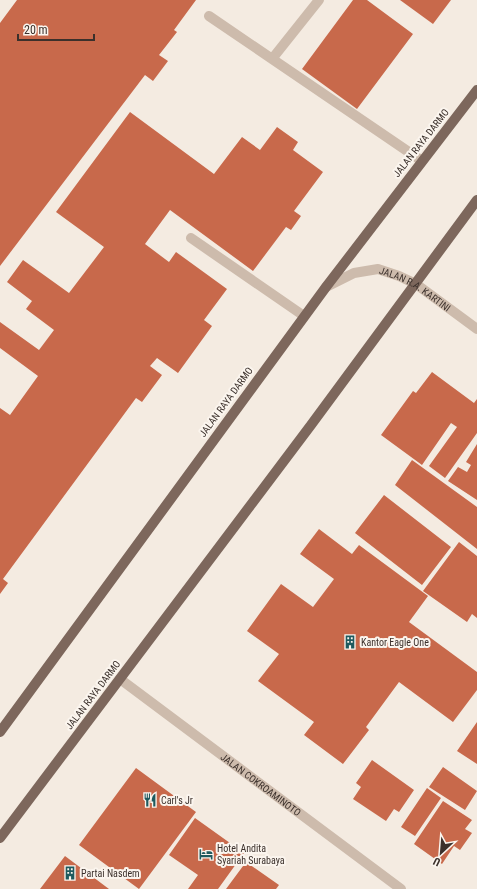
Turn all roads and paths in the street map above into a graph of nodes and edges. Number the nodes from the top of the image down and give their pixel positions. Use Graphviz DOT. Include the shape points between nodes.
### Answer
graph roads {
  1 [pos="319,0"];
  2 [pos="209,16"];
  3 [pos="272,59"];
  4 [pos="477,90"];
  5 [pos="422,161"];
  6 [pos="477,200"];
  7 [pos="191,238"];
  8 [pos="416,284"];
  9 [pos="326,287"];
  10 [pos="304,316"];
  11 [pos="477,329"];
  12 [pos="120,679"];
  13 [pos="0,732"];
  14 [pos="0,838"];
  15 [pos="401,889"];
  1 -- 3 [label="street"];
  2 -- 3 [label="street"];
  3 -- 5 [label="street"];
  4 -- 5 [label="main road, JALAN RAYA DARMO"];
  5 -- 9 [label="main road, JALAN RAYA DARMO"];
  6 -- 8 [label="main road, JALAN RAYA DARMO"];
  7 -- 10 [label="street"];
  8 -- 9 [label="street, JALAN R.A. KARTINI" via="378,269 354,273"];
  8 -- 11 [label="street, JALAN R.A. KARTINI"];
  8 -- 12 [label="main road, JALAN RAYA DARMO"];
  9 -- 10 [label="main road, JALAN RAYA DARMO"];
  10 -- 13 [label="main road, JALAN RAYA DARMO"];
  12 -- 14 [label="main road, JALAN RAYA DARMO"];
  12 -- 15 [label="street, JALAN COKROAMINOTO"];
}
